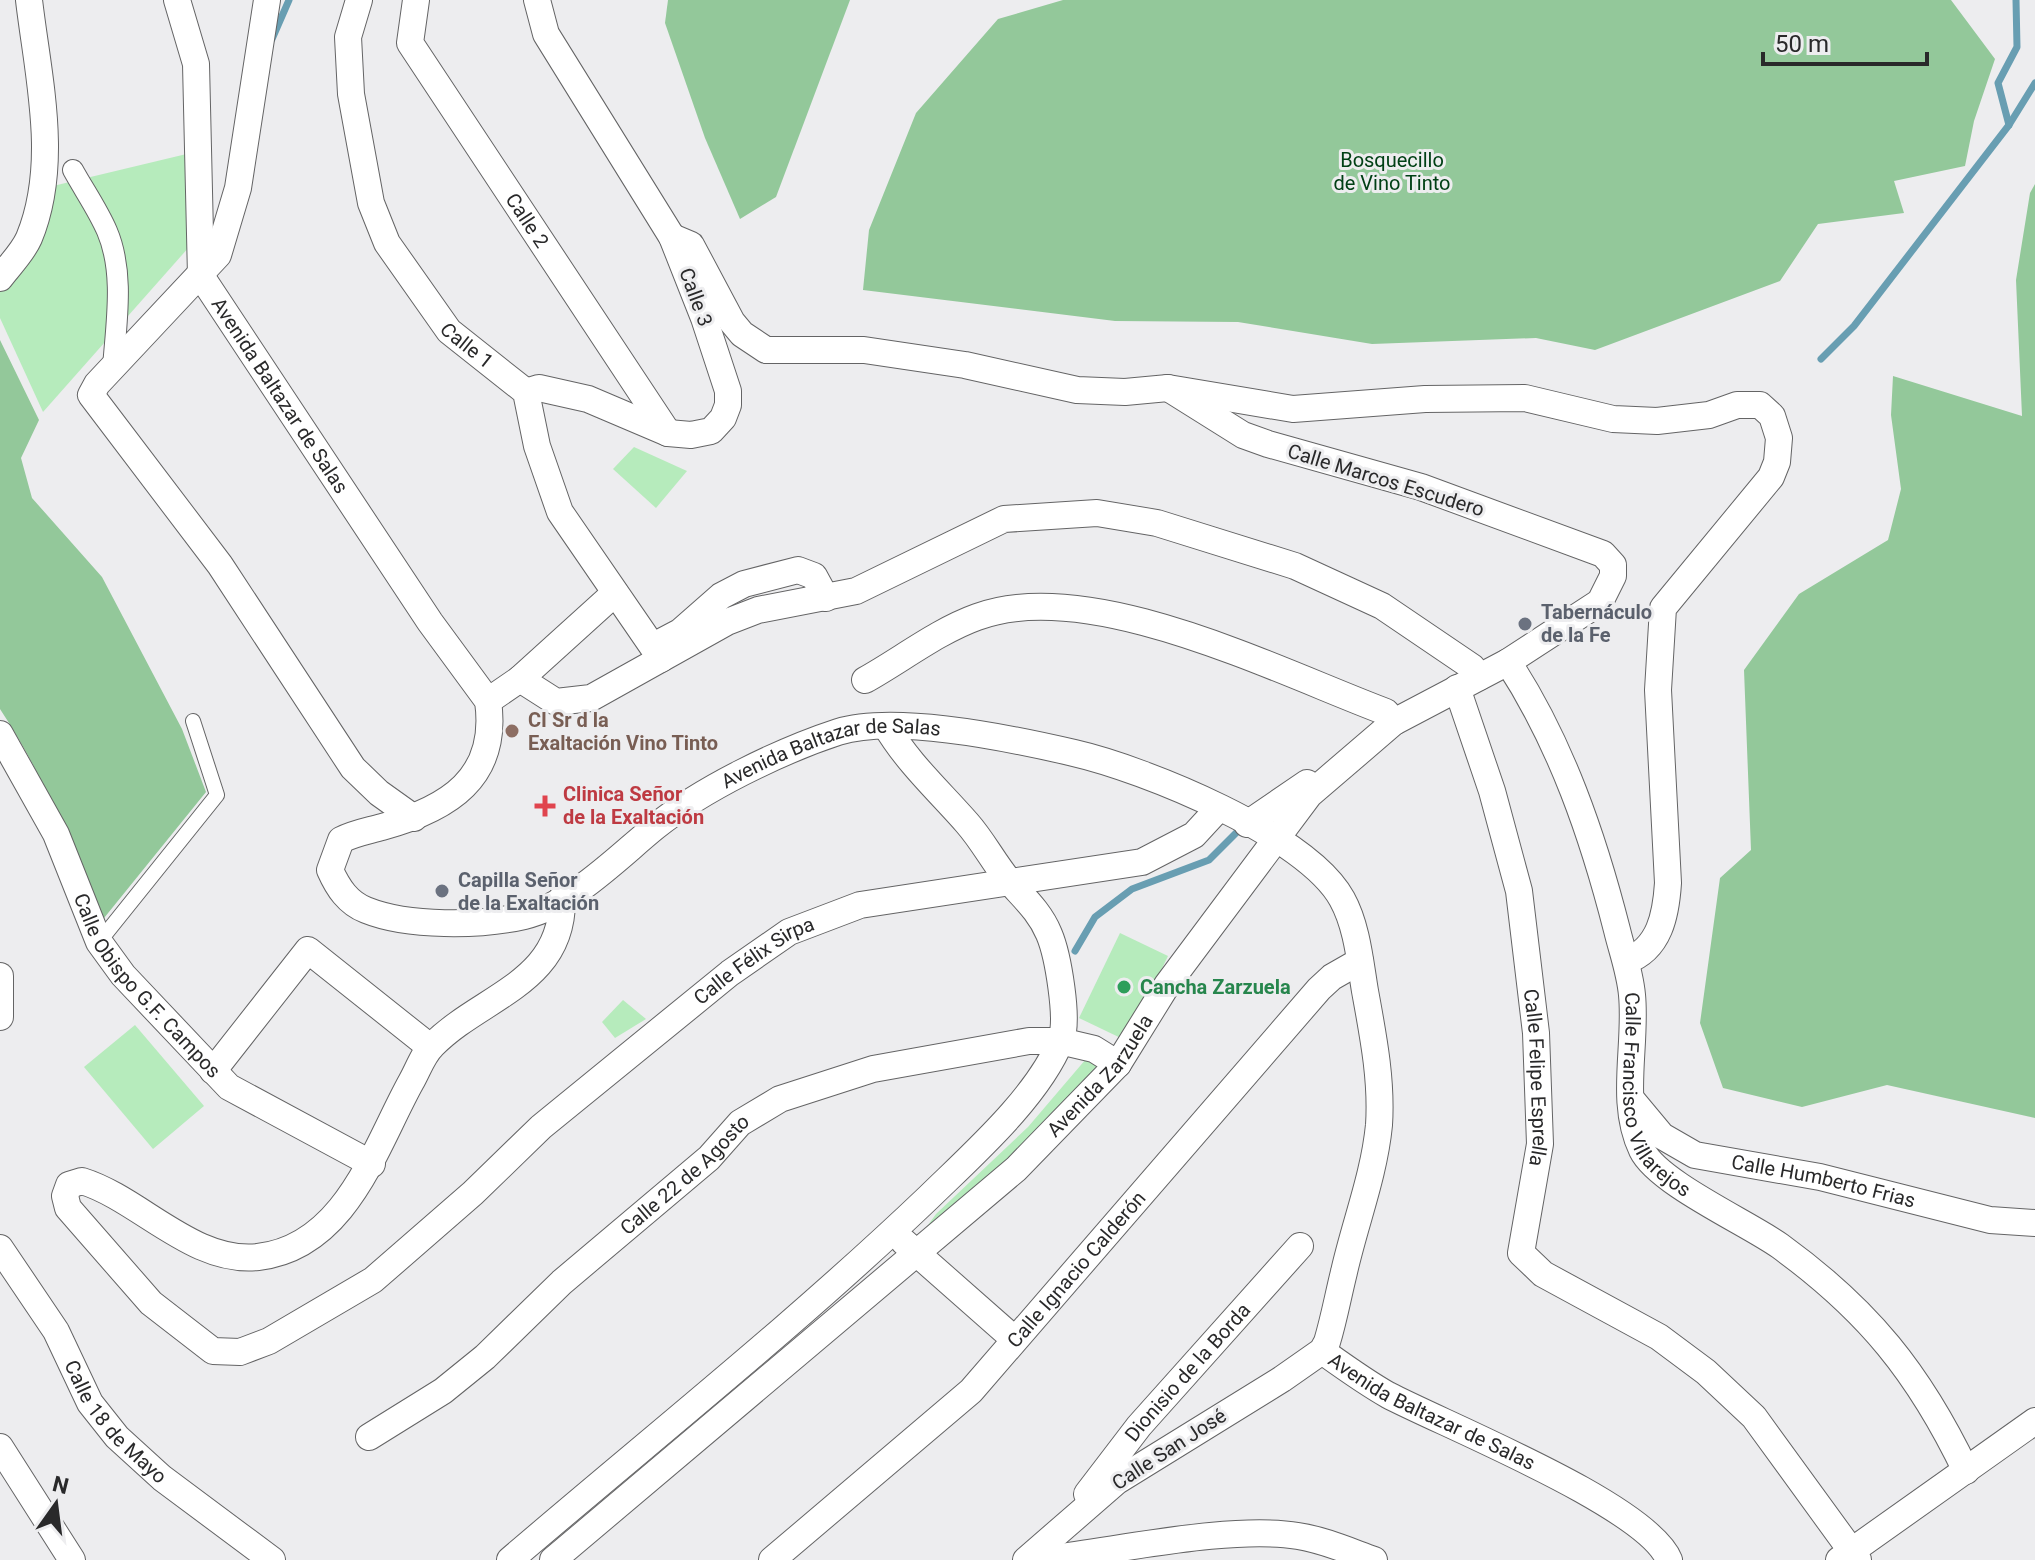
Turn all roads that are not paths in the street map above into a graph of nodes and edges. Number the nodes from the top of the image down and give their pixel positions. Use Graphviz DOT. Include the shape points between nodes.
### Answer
graph roads {
  1 [pos="29,0"];
  2 [pos="177,0"];
  3 [pos="267,0"];
  4 [pos="359,0"];
  5 [pos="416,0"];
  6 [pos="537,0"];
  7 [pos="73,170"];
  8 [pos="672,237"];
  9 [pos="201,276"];
  10 [pos="0,278"];
  11 [pos="113,368"];
  12 [pos="1168,388"];
  13 [pos="526,392"];
  14 [pos="668,433"];
  15 [pos="1611,568"];
  16 [pos="615,593"];
  17 [pos="657,653"];
  18 [pos="1508,662"];
  19 [pos="1469,677"];
  20 [pos="520,679"];
  21 [pos="865,680"];
  22 [pos="488,701"];
  23 [pos="1390,717"];
  24 [pos="193,721"];
  25 [pos="886,726"];
  26 [pos="0,734"];
  27 [pos="1218,809"];
  28 [pos="414,818"];
  29 [pos="1247,824"];
  30 [pos="1277,840"];
  31 [pos="1009,881"];
  32 [pos="562,898"];
  33 [pos="99,942"];
  34 [pos="1360,961"];
  35 [pos="1626,961"];
  36 [pos="1060,1041"];
  37 [pos="430,1047"];
  38 [pos="1118,1064"];
  39 [pos="213,1071"];
  40 [pos="1632,1100"];
  41 [pos="372,1164"];
  42 [pos="2035,1223"];
  43 [pos="894,1230"];
  44 [pos="1300,1246"];
  45 [pos="0,1248"];
  46 [pos="914,1252"];
  47 [pos="1014,1339"];
  48 [pos="1322,1351"];
  49 [pos="2035,1421"];
  50 [pos="369,1437"];
  51 [pos="0,1447"];
  52 [pos="1966,1471"];
  53 [pos="1089,1505"];
  54 [pos="1030,1557"];
  55 [pos="1850,1557"];
  56 [pos="72,1560"];
  57 [pos="272,1560"];
  58 [pos="510,1560"];
  59 [pos="553,1560"];
  60 [pos="772,1560"];
  61 [pos="1374,1560"];
  62 [pos="1669,1560"];
  1 -- 10 [label="street" via="45,140 41,195 28,240"];
  2 -- 9 [label="street, Avenida Baltazar de Salas" via="196,64"];
  3 -- 9 [label="street" via="238,188 218,255"];
  4 -- 13 [label="street, Calle 1" via="348,37 351,94 371,203 387,243 449,331"];
  5 -- 14 [label="street, Calle 2" via="410,43"];
  6 -- 8 [label="street, Calle 3" via="546,34"];
  7 -- 11 [label="street" via="107,232 115,264"];
  8 -- 12 [label="street" via="691,245 732,322 766,350 864,350 1100,393"];
  8 -- 14 [label="street, Calle 3" via="704,318 728,405 711,431"];
  9 -- 11 [label="street"];
  9 -- 22 [label="street, Avenida Baltazar de Salas"];
  11 -- 28 [label="street" via="93,389 93,400 220,565 353,768"];
  12 -- 15 [label="street, Calle Marcos Escudero" via="1256,440 1421,487"];
  12 -- 35 [label="street" via="1293,409 1525,398 1613,419 1694,418 1737,405 1760,405 1772,416 1779,438 1771,477 1666,601 1658,690 1666,915 1650,944"];
  13 -- 14 [label="street, Calle 3" via="539,388 588,399"];
  13 -- 16 [label="street" via="537,446 560,512"];
  15 -- 18 [label="street" via="1600,602"];
  15 -- 19 [label="street" via="1580,606"];
  16 -- 17 [label="street"];
  16 -- 20 [label="street"];
  17 -- 19 [label="street" via="721,596 744,584 798,570 814,576 826,598 856,591 1004,519 1097,513 1157,523 1295,566 1382,606"];
  17 -- 20 [label="street" via="591,698 556,702"];
  18 -- 19 [label="street"];
  18 -- 35 [label="street, Calle Francisco Villarejos" via="1540,713 1568,777"];
  19 -- 23 [label="street"];
  19 -- 55 [label="street, Calle Felipe Esprella" via="1488,776 1519,891 1536,1033 1540,1144 1521,1253 1543,1274 1659,1337 1706,1372 1754,1417"];
  20 -- 22 [label="street"];
  21 -- 23 [label="street" via="978,616 1048,607 1104,614 1210,644"];
  22 -- 28 [label="street, Avenida Baltazar de Salas" via="484,750 470,782 439,807"];
  23 -- 29 [label="street"];
  23 -- 30 [label="street, Avenida Zarzuela" via="1309,795"];
  24 -- 33 [label="lane" via="217,795"];
  25 -- 27 [label="street, Avenida Baltazar de Salas" via="987,737 1107,760"];
  25 -- 31 [label="street"];
  25 -- 32 [label="street, Avenida Baltazar de Salas" via="841,731 737,777 656,826 619,860"];
  26 -- 33 [label="street, Calle Obispo G.F. Campos" via="56,834"];
  27 -- 29 [label="street, Avenida Baltazar de Salas"];
  27 -- 31 [label="street, Calle Félix Sirpa" via="1194,835 1142,862"];
  28 -- 32 [label="street, Avenida Baltazar de Salas" via="341,840 330,870 338,889 367,911 472,923 531,915"];
  29 -- 30 [label="street, Avenida Baltazar de Salas"];
  30 -- 34 [label="street, Avenida Baltazar de Salas" via="1303,854 1342,899"];
  30 -- 38 [label="street, Avenida Zarzuela" via="1167,985"];
  31 -- 36 [label="street" via="1050,935 1064,1020"];
  31 -- 41 [label="street, Calle Félix Sirpa" via="860,905 789,932 730,973 541,1127 373,1280 269,1341 240,1352 213,1351 151,1303 85,1231 65,1196 71,1183 88,1183 218,1252 259,1257 302,1240 334,1217"];
  32 -- 37 [label="street" via="557,931 529,978"];
  33 -- 39 [label="street, Calle Obispo G.F. Campos"];
  34 -- 47 [label="street, Calle Ignacio Calderón" via="1319,989"];
  34 -- 48 [label="street, Avenida Baltazar de Salas" via="1378,1067 1379,1125 1336,1315"];
  35 -- 40 [label="street, Calle Francisco Villarejos" via="1632,993"];
  36 -- 38 [label="street, Calle 22 de Agosto" via="1094,1049"];
  36 -- 43 [label="street" via="996,1129"];
  36 -- 50 [label="street, Calle 22 de Agosto" via="1014,1043 873,1069 764,1106 562,1282 485,1357 443,1391"];
  37 -- 39 [label="street" via="308,950"];
  37 -- 41 [label="street"];
  38 -- 46 [label="street, Avenida Zarzuela" via="1016,1169"];
  39 -- 41 [label="street, Calle Obispo G.F. Campos" via="261,1106"];
  40 -- 42 [label="street, Calle Humberto Frias" via="1662,1136 1695,1155 1820,1177 1958,1213"];
  40 -- 52 [label="street, Calle Francisco Villarejos" via="1633,1128 1643,1154 1658,1168 1779,1245 1855,1305 1907,1365"];
  43 -- 46 [label="street"];
  43 -- 58 [label="street"];
  44 -- 53 [label="street, Dionisio de la Borda" via="1139,1426 1090,1488"];
  45 -- 57 [label="street, Calle 18 de Mayo" via="56,1331 90,1403 117,1437 162,1478"];
  46 -- 47 [label="street"];
  46 -- 59 [label="street, Avenida Zarzuela"];
  47 -- 60 [label="street, Calle Ignacio Calderón" via="932,1427"];
  48 -- 53 [label="street, Calle San José" via="1163,1450"];
  48 -- 62 [label="street, Avenida Baltazar de Salas" via="1387,1394 1534,1464 1612,1509 1655,1537"];
  49 -- 52 [label="street"];
  51 -- 56 [label="street"];
  52 -- 55 [label="street"];
  53 -- 54 [label="street, Calle San José"];
  54 -- 61 [label="street" via="1220,1537 1294,1535"];
}
